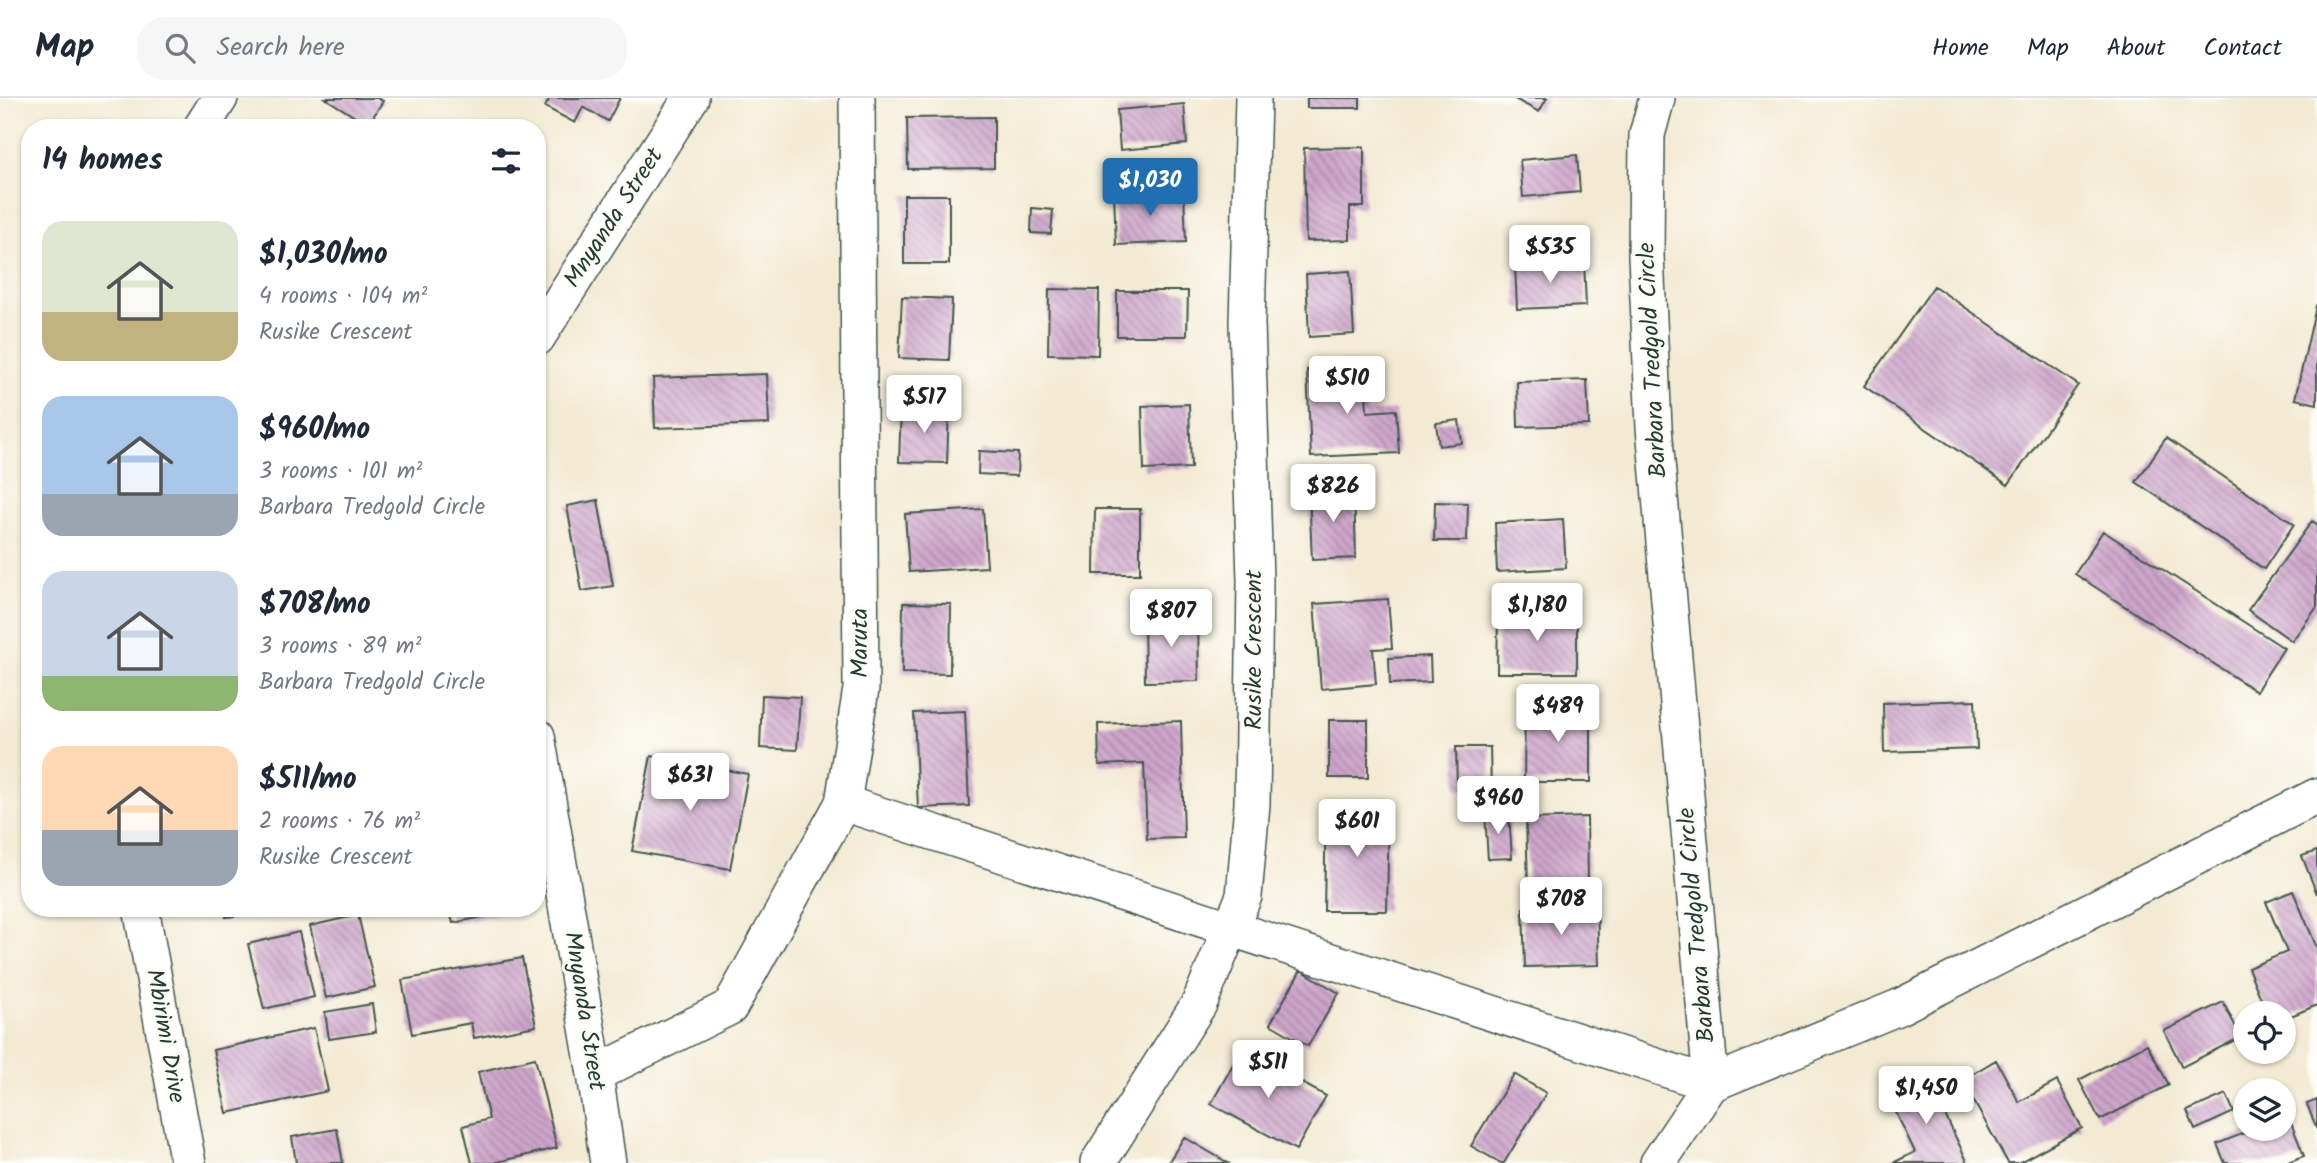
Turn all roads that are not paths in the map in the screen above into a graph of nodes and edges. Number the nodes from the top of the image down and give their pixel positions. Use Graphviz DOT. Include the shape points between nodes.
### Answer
graph roads {
  1 [pos="220,98"];
  2 [pos="691,98"];
  3 [pos="857,98"];
  4 [pos="1254,98"];
  5 [pos="1657,98"];
  6 [pos="207,119"];
  7 [pos="546,324"];
  8 [pos="546,788"];
  9 [pos="2317,796"];
  10 [pos="843,803"];
  11 [pos="143,917"];
  12 [pos="1230,928"];
  13 [pos="595,1074"];
  14 [pos="1711,1084"];
  15 [pos="188,1163"];
  16 [pos="608,1163"];
  17 [pos="1098,1163"];
  18 [pos="1658,1163"];
  1 -- 6 [label="street"];
  2 -- 7 [label="street, Mnyanda Street"];
  3 -- 10 [label="street, Maruta" via="861,689"];
  4 -- 12 [label="street, Rusike Crescent" via="1247,323 1255,580 1252,804 1244,896"];
  5 -- 14 [label="street, Barbara Tredgold Circle" via="1647,135 1646,256 1654,427"];
  8 -- 13 [label="street, Mnyanda Street"];
  9 -- 14 [label="street, Barbara Tredgold Circle" via="1899,1007"];
  10 -- 12 [label="street"];
  10 -- 13 [label="street, Maruta" via="730,1007"];
  11 -- 15 [label="street, Mbirimi Drive"];
  12 -- 14 [label="street"];
  12 -- 17 [label="street, Rusike Crescent" via="1199,1004"];
  13 -- 16 [label="street, Mnyanda Street"];
  14 -- 18 [label="street"];
}
